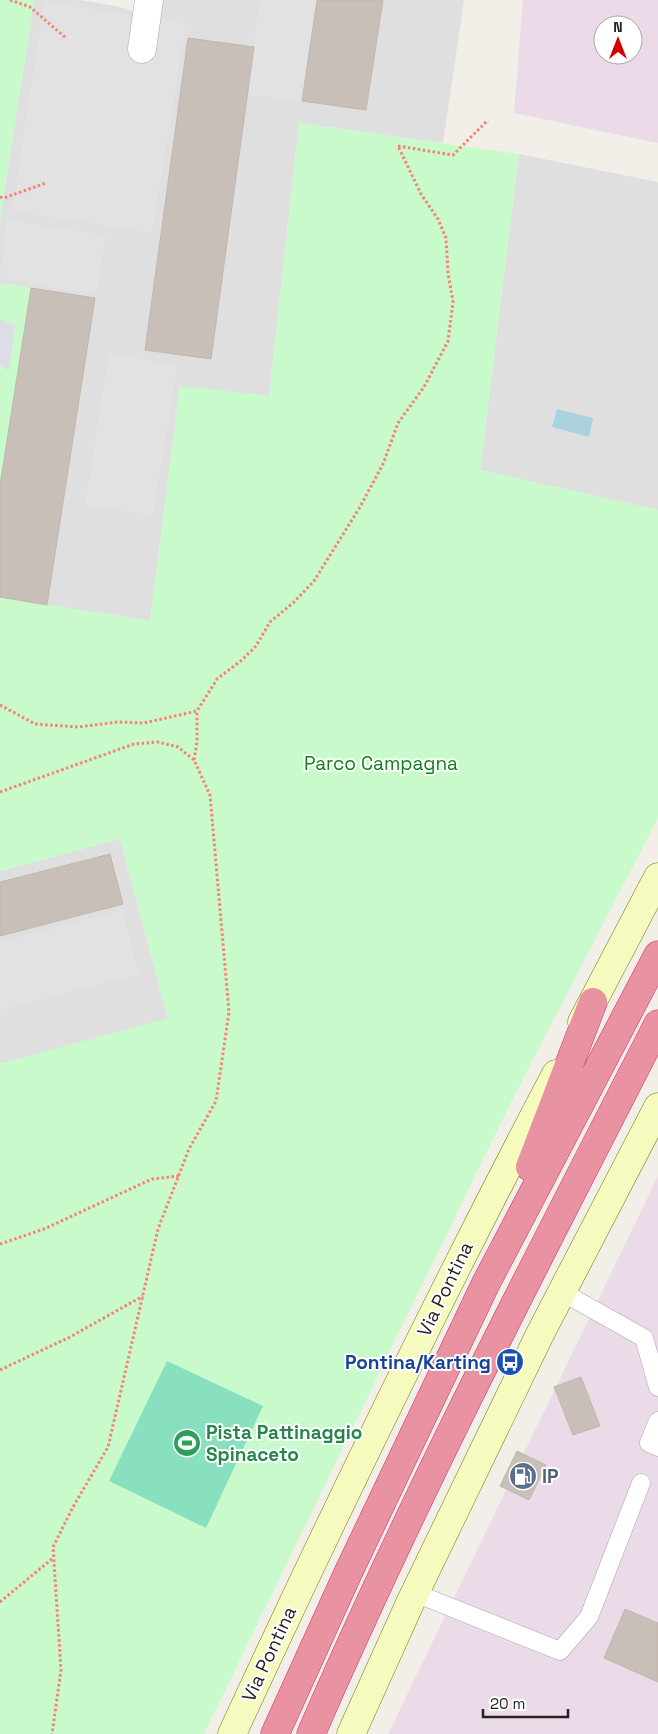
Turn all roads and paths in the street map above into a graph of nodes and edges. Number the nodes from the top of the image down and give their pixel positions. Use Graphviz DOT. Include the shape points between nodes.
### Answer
graph roads {
  1 [pos="10,0"];
  2 [pos="149,0"];
  3 [pos="66,38"];
  4 [pos="142,49"];
  5 [pos="488,120"];
  6 [pos="46,183"];
  7 [pos="0,196"];
  8 [pos="1,707"];
  9 [pos="197,711"];
  10 [pos="194,760"];
  11 [pos="0,792"];
  12 [pos="658,877"];
  13 [pos="658,955"];
  14 [pos="593,1002"];
  15 [pos="658,1024"];
  16 [pos="658,1107"];
  17 [pos="179,1176"];
  18 [pos="0,1244"];
  19 [pos="486,1283"];
  20 [pos="562,1292"];
  21 [pos="143,1296"];
  22 [pos="0,1370"];
  23 [pos="658,1387"];
  24 [pos="658,1421"];
  25 [pos="658,1447"];
  26 [pos="640,1483"];
  27 [pos="54,1558"];
  28 [pos="415,1593"];
  29 [pos="0,1602"];
  30 [pos="52,1734"];
  31 [pos="232,1734"];
  32 [pos="275,1734"];
  33 [pos="311,1734"];
  34 [pos="351,1734"];
  1 -- 3 [label="path" via="30,7"];
  2 -- 4 [label="street"];
  5 -- 9 [label="path" via="453,155 398,146 446,238 453,302 448,342 424,387 398,423 383,464 360,508 314,582 270,622 256,646 242,660 217,679"];
  6 -- 7 [label="path" via="4,198"];
  8 -- 9 [label="path" via="35,724 78,727 118,722 144,723"];
  9 -- 10 [label="path"];
  10 -- 11 [label="path" via="178,748 158,742 134,744"];
  10 -- 17 [label="path" via="210,795 229,1012 216,1101 189,1149"];
  12 -- 14 [label="street, Via Pontina"];
  13 -- 19 [label="highway, Via Pontina"];
  14 -- 19 [label="highway"];
  14 -- 31 [label="street, Via Pontina" via="454,1270 317,1549"];
  15 -- 33 [label="highway" via="509,1314 359,1624"];
  16 -- 20 [label="street"];
  17 -- 18 [label="path" via="152,1179 44,1229"];
  17 -- 21 [label="path" via="158,1229"];
  19 -- 32 [label="highway, Via Pontina"];
  20 -- 23 [label="lane" via="644,1338"];
  20 -- 28 [label="street"];
  21 -- 22 [label="path" via="70,1337"];
  21 -- 27 [label="path" via="108,1447 53,1547"];
  24 -- 25 [label="lane" via="649,1443"];
  26 -- 28 [label="lane" via="589,1618 560,1651"];
  27 -- 29 [label="path"];
  27 -- 30 [label="path" via="61,1670"];
  28 -- 34 [label="street"];
}
